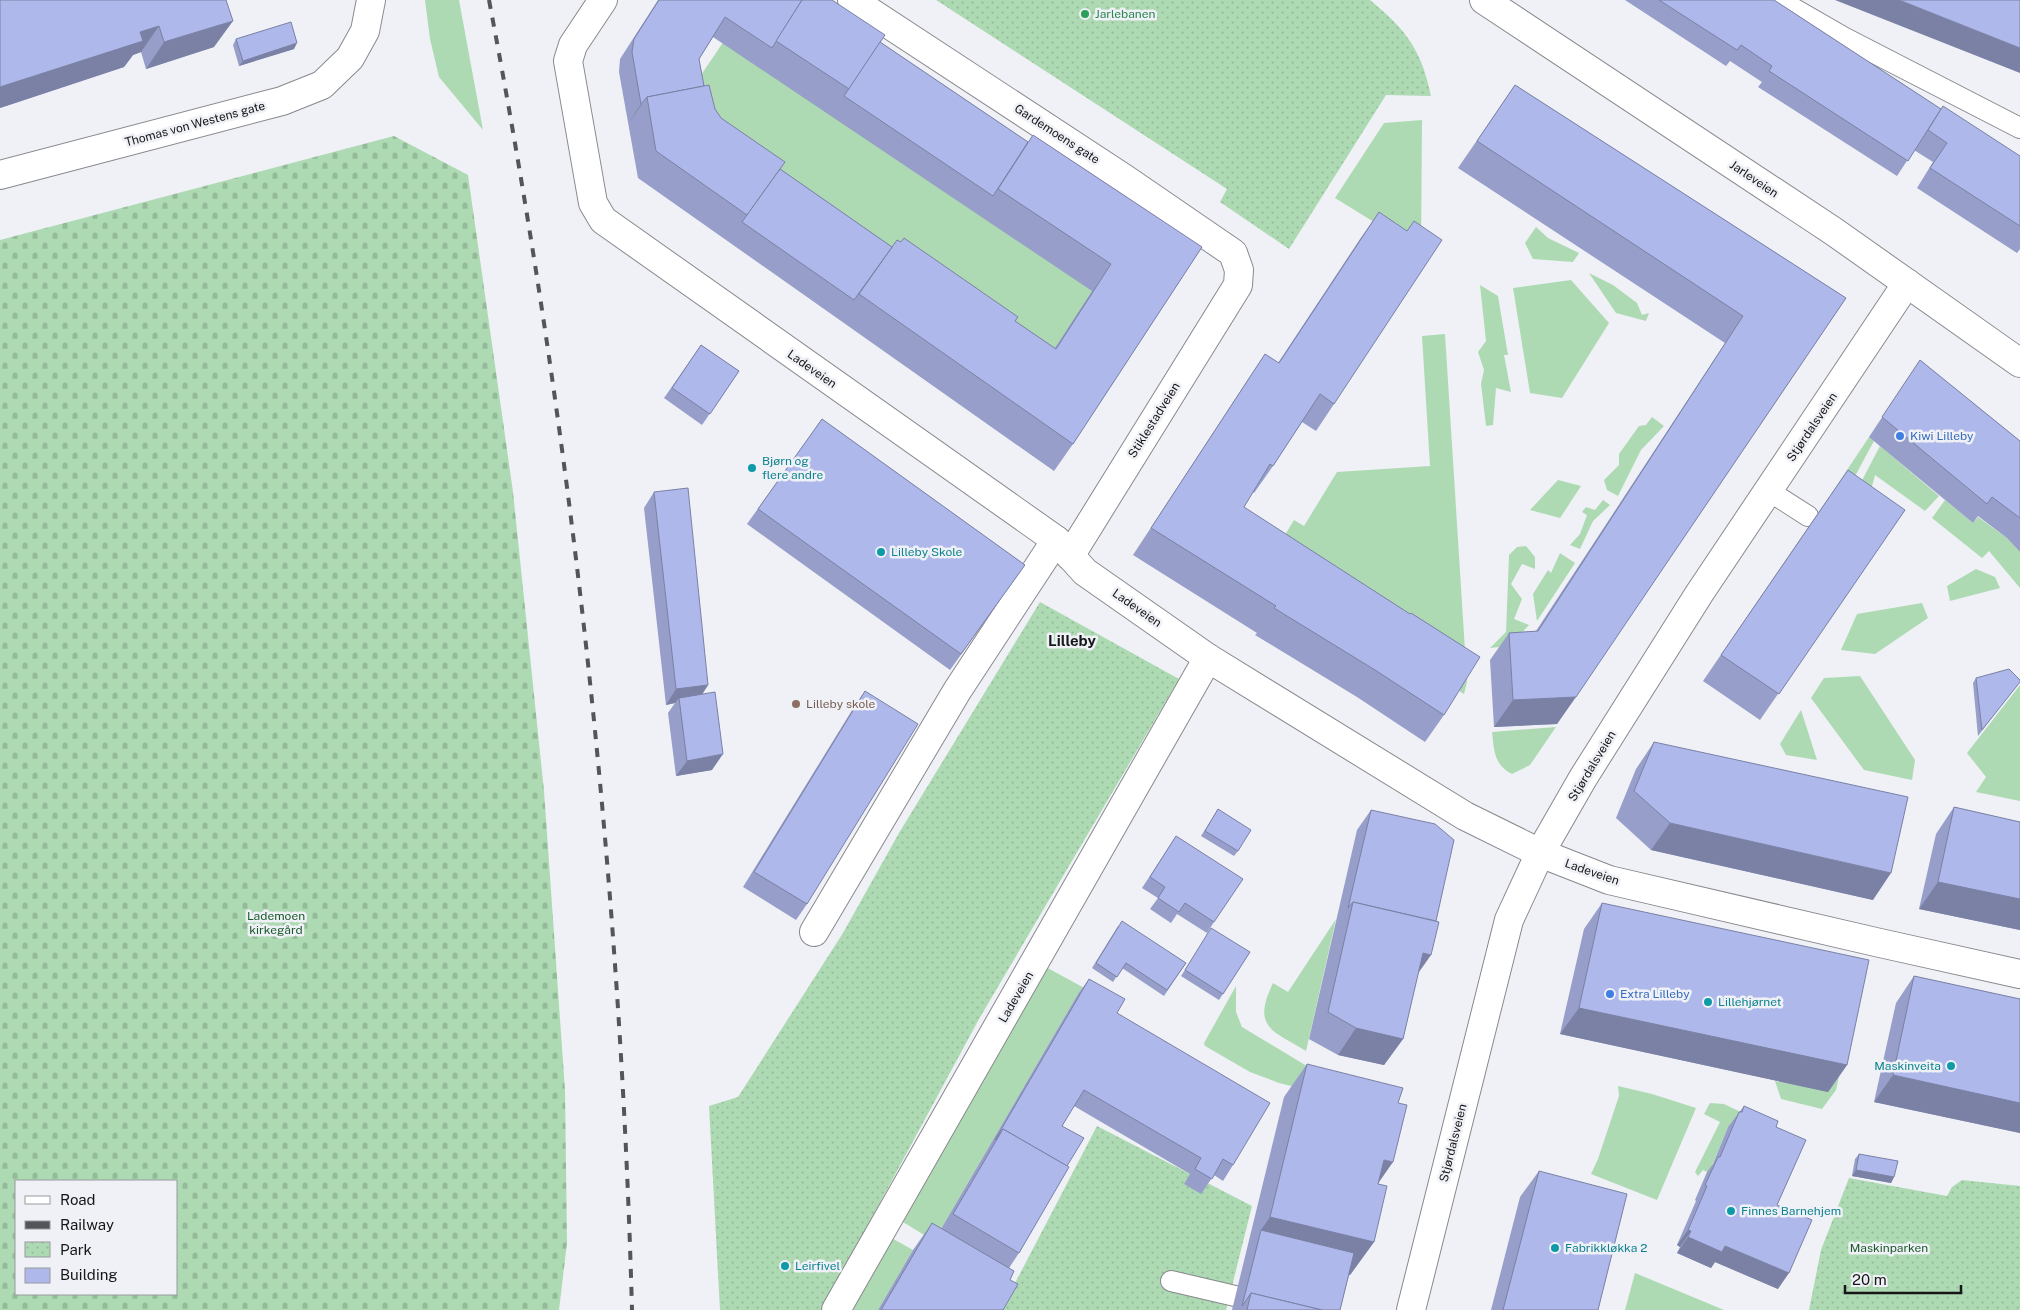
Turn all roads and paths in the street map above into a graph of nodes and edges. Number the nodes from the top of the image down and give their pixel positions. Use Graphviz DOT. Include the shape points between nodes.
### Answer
graph roads {
  1 [pos="371,0"];
  2 [pos="603,0"];
  3 [pos="852,0"];
  4 [pos="1484,0"];
  5 [pos="1779,0"];
  6 [pos="2020,128"];
  7 [pos="0,175"];
  8 [pos="1906,283"];
  9 [pos="1238,285"];
  10 [pos="2020,363"];
  11 [pos="1769,491"];
  12 [pos="1808,516"];
  13 [pos="1063,548"];
  14 [pos="1208,658"];
  15 [pos="1540,854"];
  16 [pos="814,932"];
  17 [pos="2020,974"];
  18 [pos="1170,1281"];
  19 [pos="1235,1296"];
  20 [pos="836,1310"];
  21 [pos="1411,1310"];
  1 -- 7 [label="street, Thomas von Westens gate" via="365,31 350,58 322,85 282,101"];
  2 -- 13 [label="street, Ladeveien" via="573,45 568,61 593,203 603,220"];
  3 -- 9 [label="street, Gardemoens gate" via="1233,253 1239,270"];
  4 -- 8 [label="street, Jarleveien" via="1833,231"];
  5 -- 6 [label="lane" via="1845,38"];
  8 -- 10 [label="street, Jarleveien"];
  8 -- 11 [label="street, Stjørdalsveien"];
  9 -- 13 [label="street, Stiklestadveien"];
  11 -- 12 [label="lane"];
  11 -- 15 [label="street, Stjørdalsveien" via="1699,594 1583,778"];
  13 -- 14 [label="street, Ladeveien" via="1085,572"];
  13 -- 16 [label="street, Stiklestadveien" via="956,691"];
  14 -- 15 [label="street, Ladeveien" via="1465,816"];
  14 -- 20 [label="street, Ladeveien"];
  15 -- 17 [label="street, Ladeveien" via="1609,880"];
  15 -- 21 [label="street, Stjørdalsveien" via="1509,920"];
  18 -- 19 [label="lane"];
}
